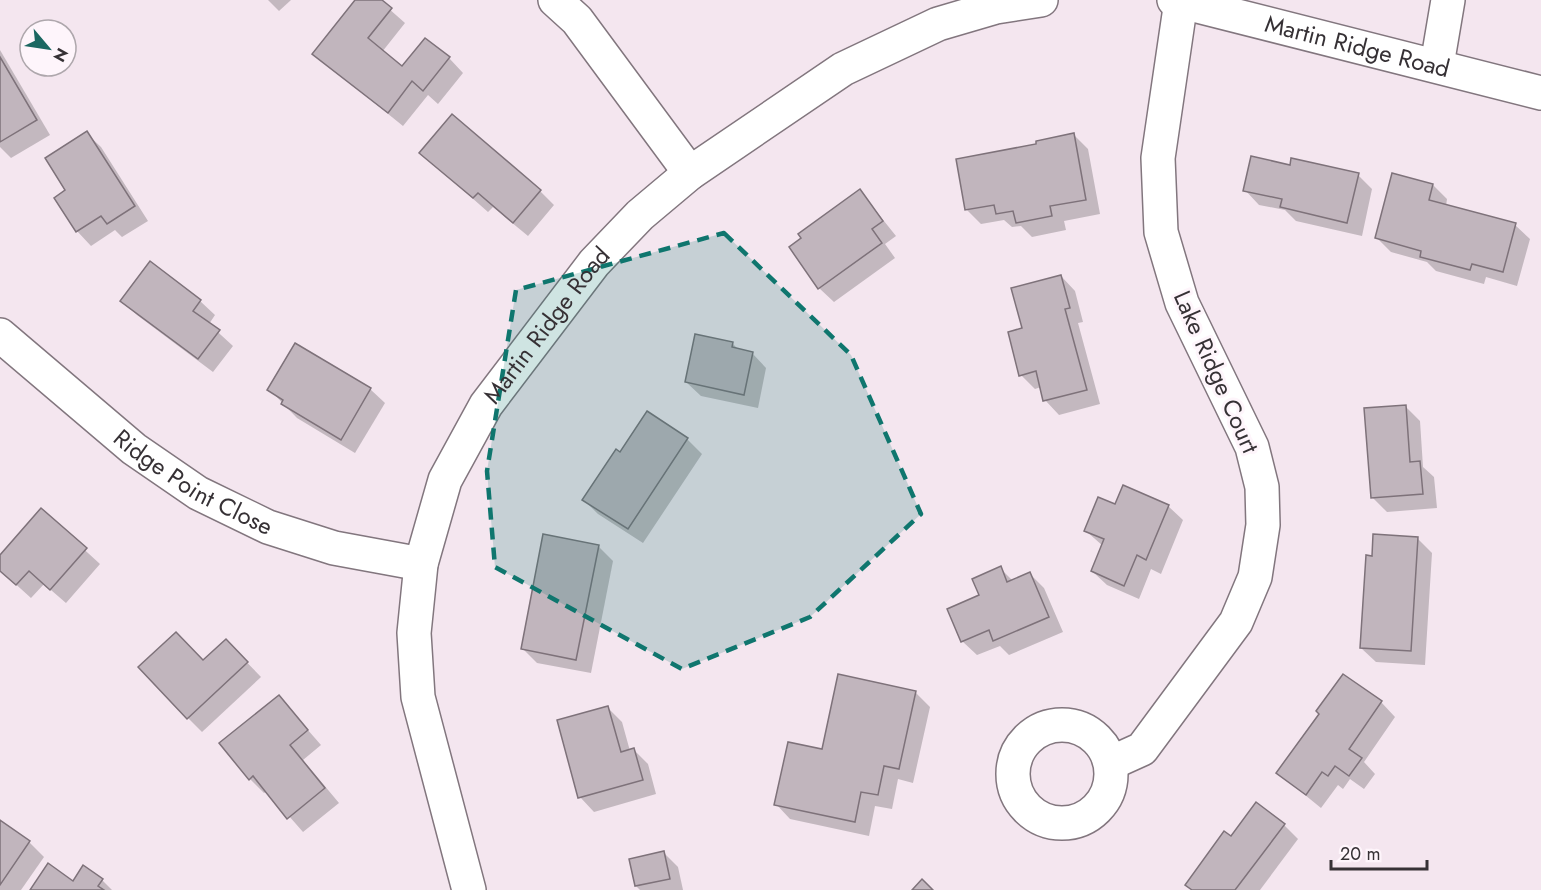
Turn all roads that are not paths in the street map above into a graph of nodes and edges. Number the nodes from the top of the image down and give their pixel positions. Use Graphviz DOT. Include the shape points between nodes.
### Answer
graph roads {
  1 [pos="555,0"];
  2 [pos="1041,0"];
  3 [pos="1174,0"];
  4 [pos="1448,0"];
  5 [pos="1181,1"];
  6 [pos="1437,65"];
  7 [pos="1541,93"];
  8 [pos="690,173"];
  9 [pos="0,335"];
  10 [pos="421,564"];
  11 [pos="1111,763"];
  12 [pos="469,890"];
  1 -- 8 [label="street" via="577,20"];
  2 -- 8 [label="street, Martin Ridge Road" via="996,7 938,24 843,69"];
  3 -- 5 [label="street, Martin Ridge Road"];
  4 -- 6 [label="street"];
  5 -- 6 [label="street, Martin Ridge Road"];
  5 -- 11 [label="street, Lake Ridge Court" via="1158,158 1161,232 1182,303 1252,447 1262,487 1263,525 1255,577 1236,622 1142,749"];
  6 -- 7 [label="street, Martin Ridge Road"];
  8 -- 10 [label="street, Martin Ridge Road" via="640,215 594,262 486,405 446,480"];
  9 -- 10 [label="street, Ridge Point Close" via="134,449 198,493 279,530 334,548"];
  10 -- 12 [label="street, Martin Ridge Road" via="414,633 418,697"];
}
